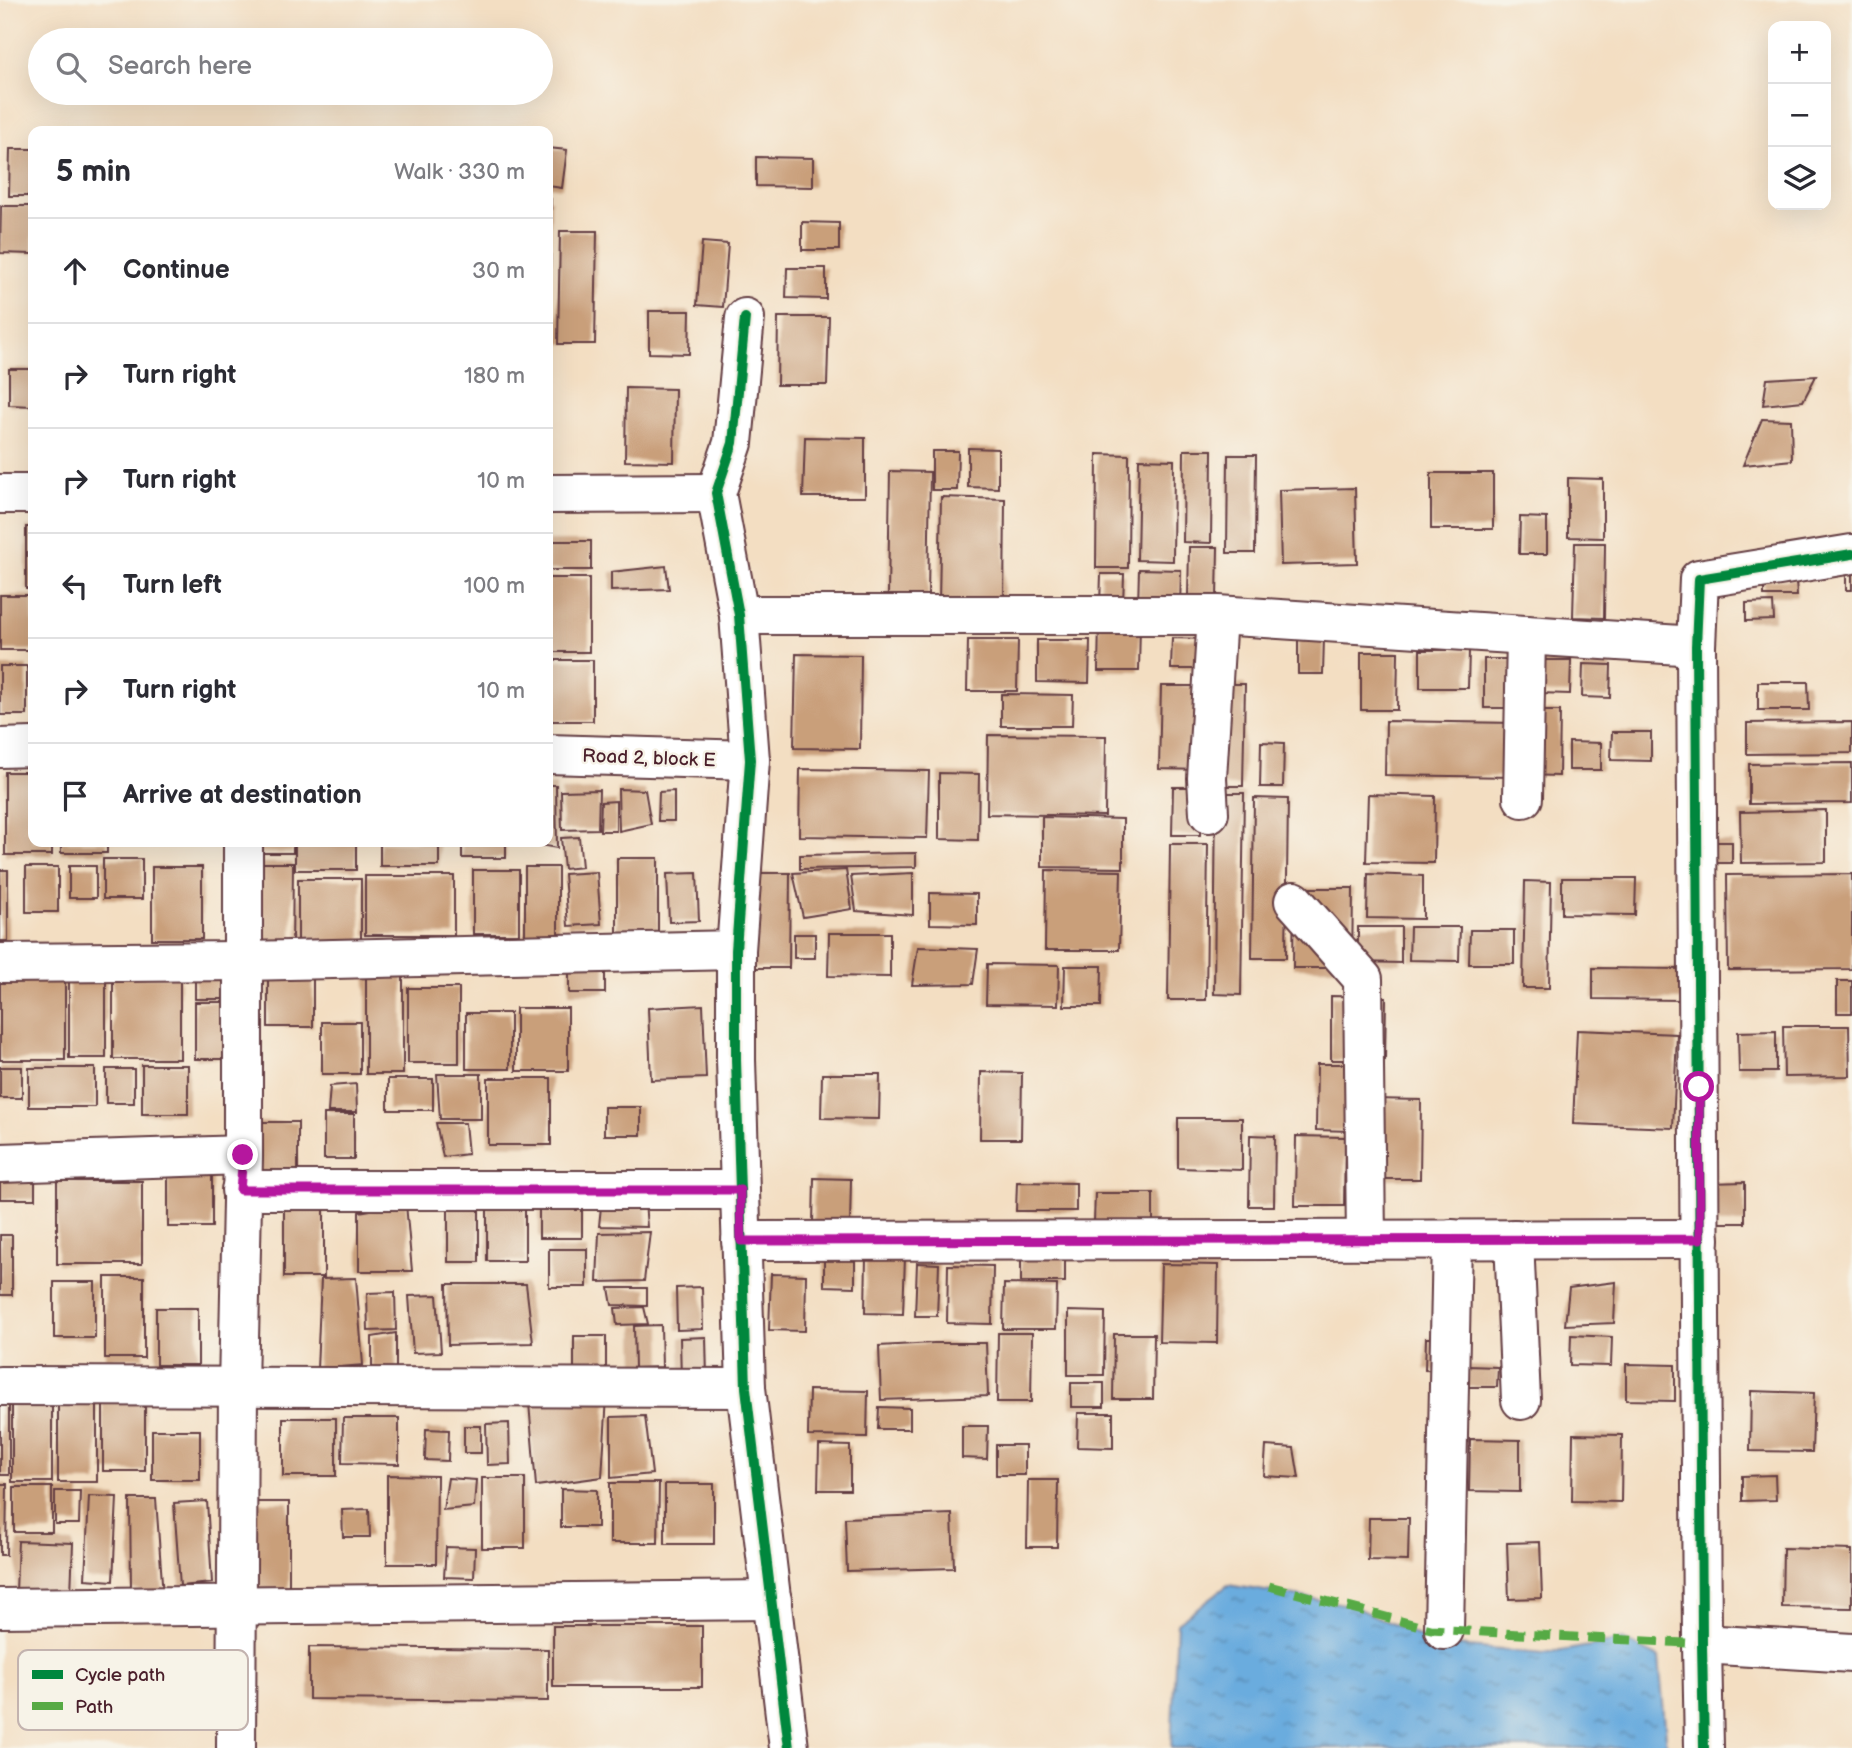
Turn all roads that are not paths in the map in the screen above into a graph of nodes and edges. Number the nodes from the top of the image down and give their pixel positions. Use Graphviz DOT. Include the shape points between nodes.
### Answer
graph roads {
  1 [pos="746,318"];
  2 [pos="716,493"];
  3 [pos="0,494"];
  4 [pos="553,494"];
  5 [pos="28,495"];
  6 [pos="1852,554"];
  7 [pos="739,615"];
  8 [pos="1217,615"];
  9 [pos="1526,635"];
  10 [pos="1696,646"];
  11 [pos="28,747"];
  12 [pos="0,748"];
  13 [pos="553,754"];
  14 [pos="750,760"];
  15 [pos="1523,798"];
  16 [pos="1209,813"];
  17 [pos="243,847"];
  18 [pos="1294,901"];
  19 [pos="736,950"];
  20 [pos="241,961"];
  21 [pos="0,963"];
  22 [pos="0,1163"];
  23 [pos="242,1172"];
  24 [pos="740,1190"];
  25 [pos="1452,1239"];
  26 [pos="1514,1239"];
  27 [pos="1700,1239"];
  28 [pos="1366,1240"];
  29 [pos="741,1241"];
  30 [pos="0,1386"];
  31 [pos="238,1387"];
  32 [pos="746,1388"];
  33 [pos="1521,1401"];
  34 [pos="772,1600"];
  35 [pos="236,1605"];
  36 [pos="0,1608"];
  37 [pos="1444,1630"];
  38 [pos="1702,1644"];
  39 [pos="236,1650"];
  40 [pos="1852,1653"];
  41 [pos="236,1730"];
  42 [pos="236,1748"];
  43 [pos="789,1748"];
  44 [pos="1704,1748"];
  1 -- 2 [label="street" via="733,443"];
  2 -- 4 [label="street"];
  2 -- 7 [label="street"];
  3 -- 5 [label="street"];
  6 -- 10 [label="street" via="1699,579"];
  7 -- 8 [label="street"];
  7 -- 14 [label="street"];
  8 -- 9 [label="street"];
  8 -- 16 [label="street"];
  9 -- 10 [label="street"];
  9 -- 15 [label="street"];
  10 -- 27 [label="street"];
  11 -- 12 [label="street"];
  13 -- 14 [label="street, Road 2, block E"];
  14 -- 19 [label="street"];
  17 -- 20 [label="street"];
  18 -- 28 [label="street" via="1363,979"];
  19 -- 20 [label="street"];
  19 -- 24 [label="street"];
  20 -- 21 [label="street"];
  20 -- 23 [label="street"];
  22 -- 23 [label="street"];
  23 -- 24 [label="street"];
  23 -- 31 [label="street"];
  24 -- 29 [label="street"];
  25 -- 26 [label="street"];
  25 -- 28 [label="street"];
  25 -- 37 [label="street"];
  26 -- 27 [label="street"];
  26 -- 33 [label="street"];
  27 -- 38 [label="street"];
  28 -- 29 [label="street"];
  29 -- 32 [label="street"];
  30 -- 31 [label="street"];
  31 -- 32 [label="street"];
  31 -- 35 [label="street"];
  32 -- 34 [label="street"];
  34 -- 35 [label="street"];
  34 -- 43 [label="street"];
  35 -- 36 [label="street"];
  35 -- 39 [label="street"];
  38 -- 40 [label="street"];
  38 -- 44 [label="street"];
  41 -- 42 [label="street"];
}
